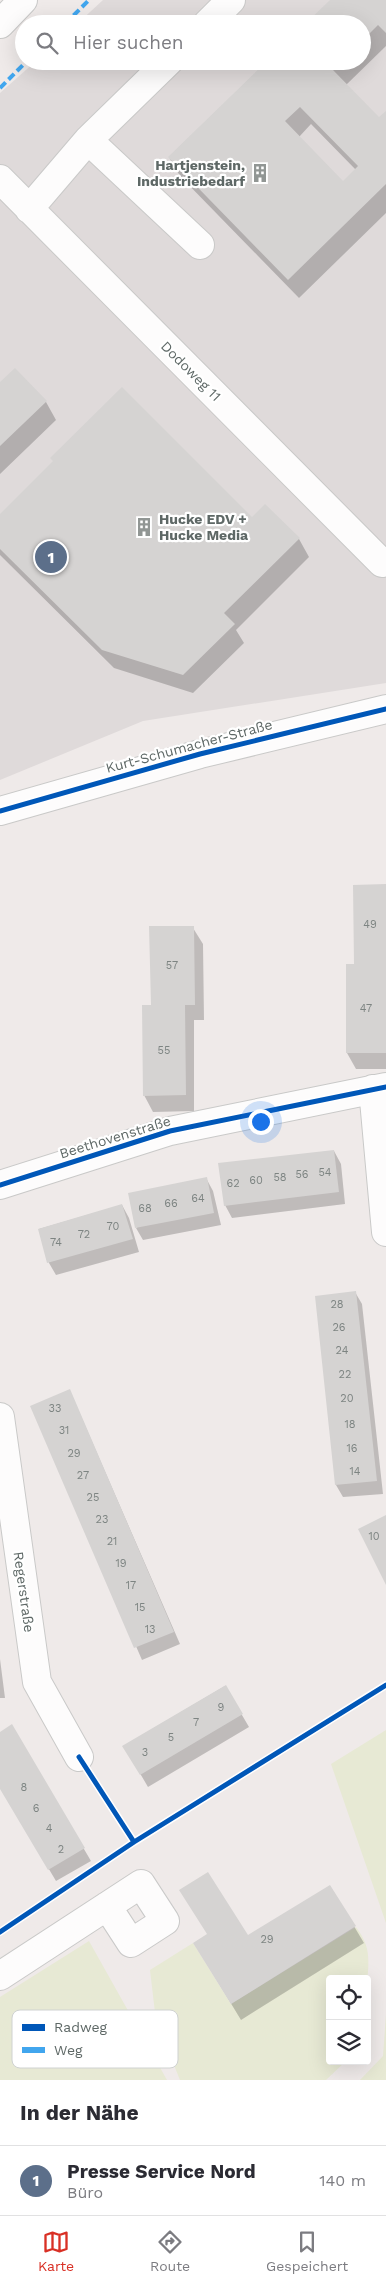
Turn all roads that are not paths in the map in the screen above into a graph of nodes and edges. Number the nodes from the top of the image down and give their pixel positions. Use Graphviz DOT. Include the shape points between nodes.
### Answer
graph roads {
  1 [pos="23,0"];
  2 [pos="231,0"];
  3 [pos="216,15"];
  4 [pos="0,24"];
  5 [pos="160,70"];
  6 [pos="88,140"];
  7 [pos="0,179"];
  8 [pos="29,209"];
  9 [pos="200,245"];
  10 [pos="382,563"];
  11 [pos="386,709"];
  12 [pos="0,811"];
  13 [pos="379,1088"];
  14 [pos="0,1185"];
  15 [pos="386,1232"];
  16 [pos="0,1417"];
  17 [pos="79,1757"];
  18 [pos="107,1906"];
  19 [pos="0,1976"];
  1 -- 4 [label="street"];
  2 -- 3 [label="street"];
  5 -- 6 [label="street"];
  6 -- 8 [label="street"];
  6 -- 9 [label="street"];
  7 -- 8 [label="street, Dodoweg 11"];
  8 -- 10 [label="street, Dodoweg 11"];
  11 -- 12 [label="street, Kurt-Schumacher-Straße" via="200,754"];
  13 -- 14 [label="street, Beethovenstraße" via="170,1131"];
  13 -- 15 [label="street"];
  16 -- 17 [label="street, Regerstraße" via="37,1682"];
  18 -- 19 [label="street"];
}
